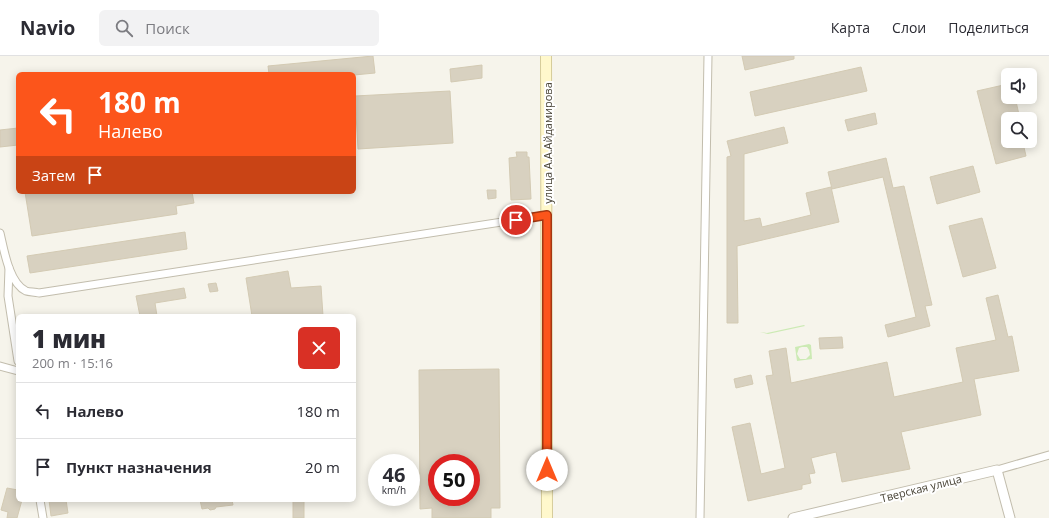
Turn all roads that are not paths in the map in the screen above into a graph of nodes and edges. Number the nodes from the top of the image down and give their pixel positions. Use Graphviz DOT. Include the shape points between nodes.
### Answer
graph roads {
  1 [pos="546,56"];
  2 [pos="708,56"];
  3 [pos="547,215"];
  4 [pos="0,233"];
  5 [pos="9,268"];
  6 [pos="16,348"];
  7 [pos="0,366"];
  8 [pos="16,370"];
  9 [pos="1049,455"];
  10 [pos="997,470"];
  11 [pos="40,502"];
  12 [pos="43,518"];
  13 [pos="547,518"];
  14 [pos="700,518"];
  15 [pos="793,518"];
  16 [pos="1010,518"];
  1 -- 3 [label="main road, улица А.А.Айдамирова"];
  2 -- 14 [label="street"];
  3 -- 5 [label="street" via="39,293 26,291 18,285"];
  3 -- 13 [label="main road, улица А.А.Айдамирова"];
  4 -- 5 [label="street"];
  5 -- 6 [label="street" via="8,296"];
  7 -- 8 [label="street"];
  9 -- 10 [label="street, Тверская улица"];
  10 -- 15 [label="street, Тверская улица"];
  10 -- 16 [label="street"];
  11 -- 12 [label="street"];
}
